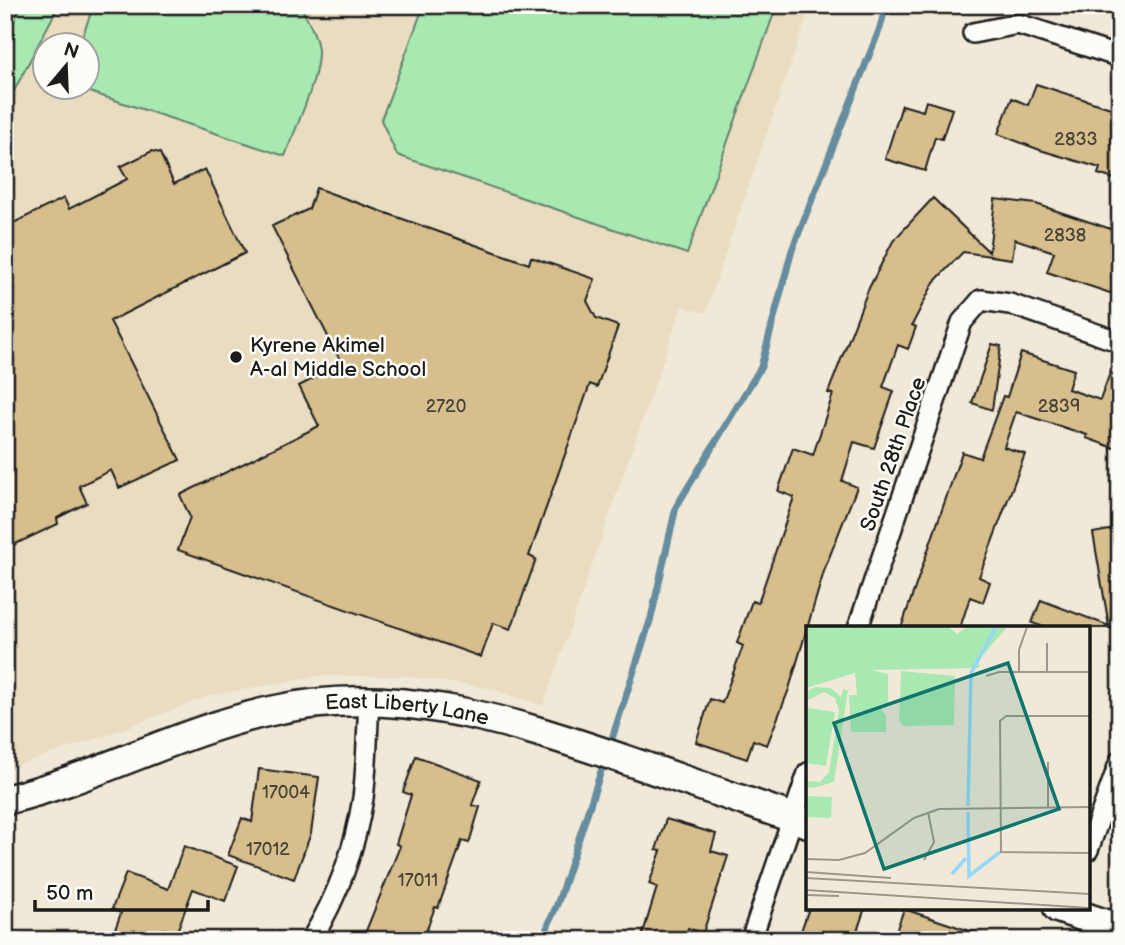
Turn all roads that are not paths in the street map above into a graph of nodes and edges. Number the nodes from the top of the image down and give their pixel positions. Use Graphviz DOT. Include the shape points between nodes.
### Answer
graph roads {
  1 [pos="973,33"];
  2 [pos="1120,57"];
  3 [pos="1120,342"];
  4 [pos="859,626"];
  5 [pos="369,701"];
  6 [pos="1120,761"];
  7 [pos="806,785"];
  8 [pos="5,800"];
  9 [pos="800,821"];
  10 [pos="1090,844"];
  11 [pos="1068,910"];
  12 [pos="1120,929"];
  13 [pos="311,940"];
  14 [pos="751,940"];
  1 -- 2 [label="street" via="1018,24"];
  3 -- 4 [label="street, South 28th Place" via="1010,304 981,299 962,322"];
  5 -- 8 [label="street, East Liberty Lane" via="321,702 215,725 75,780"];
  5 -- 9 [label="street, East Liberty Lane" via="439,706 495,718"];
  5 -- 13 [label="street" via="363,798 356,827 340,888"];
  6 -- 10 [label="street"];
  7 -- 9 [label="street"];
  9 -- 14 [label="street"];
  11 -- 12 [label="street"];
}
